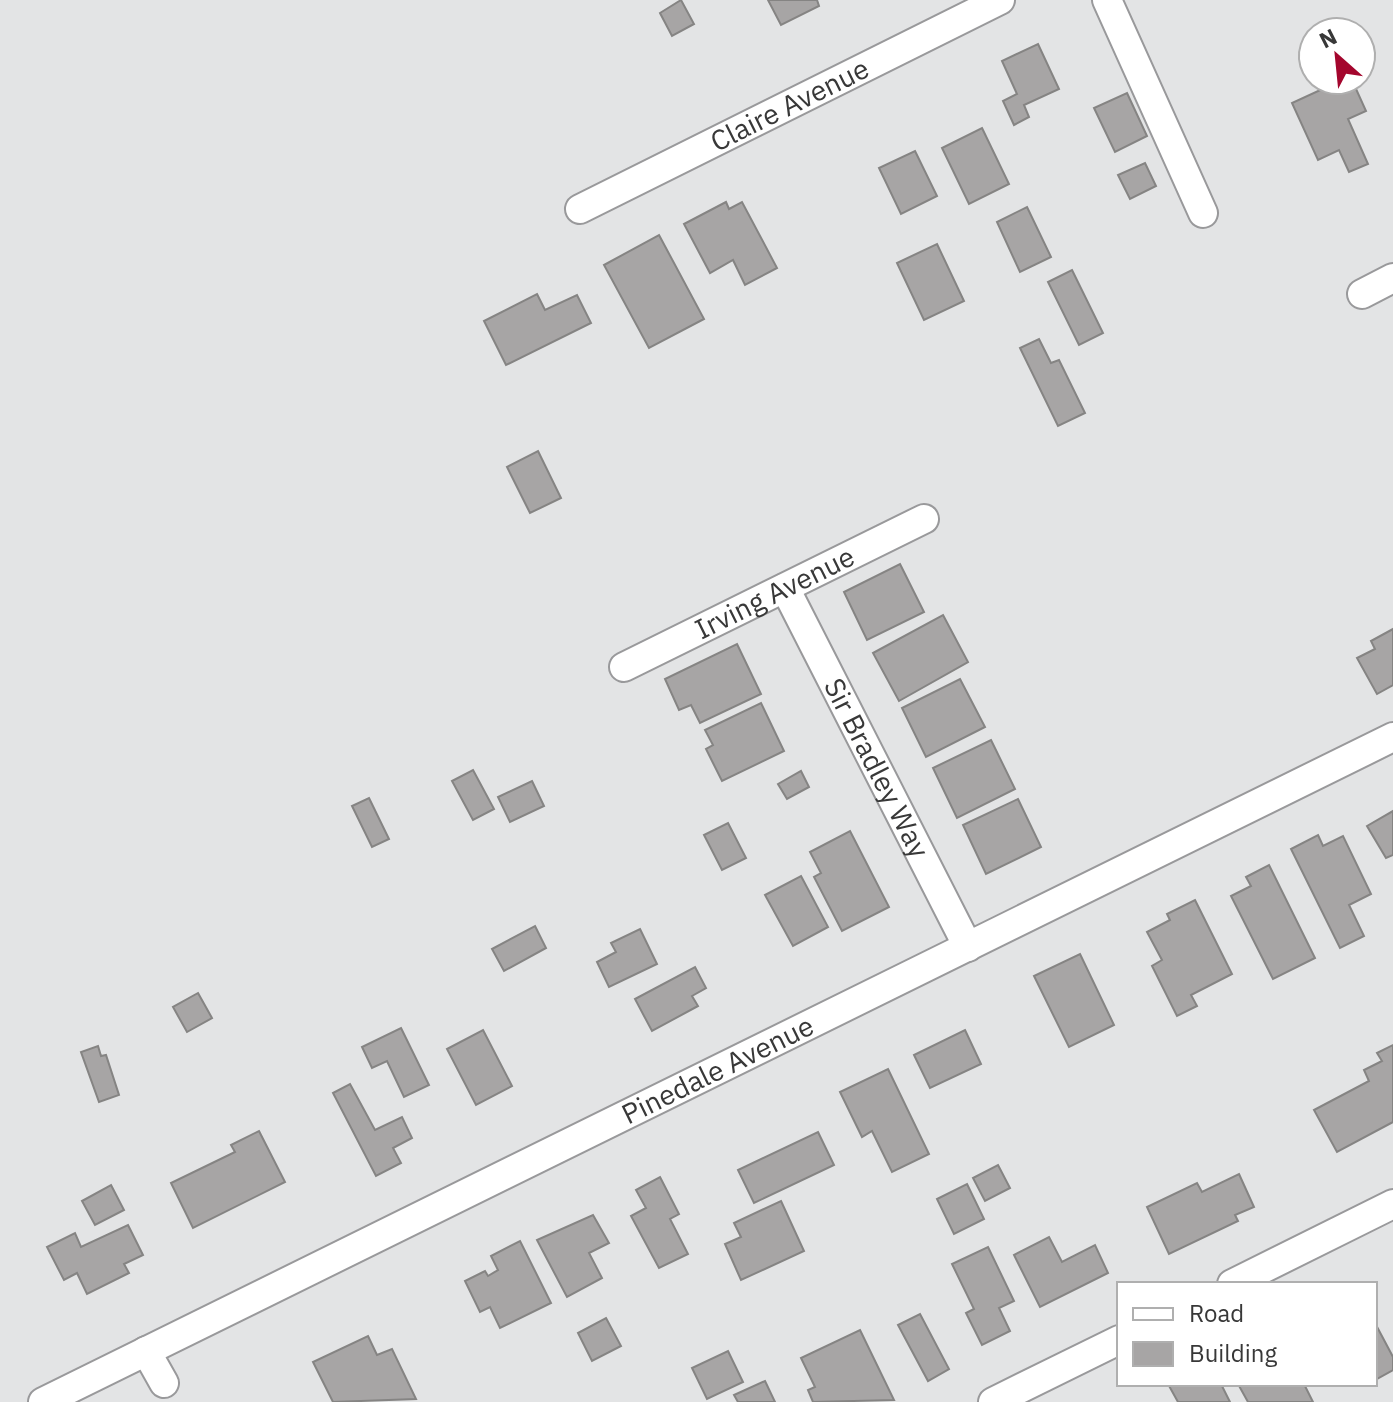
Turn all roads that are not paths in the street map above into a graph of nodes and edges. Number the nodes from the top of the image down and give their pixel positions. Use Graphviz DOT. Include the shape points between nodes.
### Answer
graph roads {
  1 [pos="1000,0"];
  2 [pos="1107,0"];
  3 [pos="580,209"];
  4 [pos="1203,213"];
  5 [pos="1393,278"];
  6 [pos="1362,294"];
  7 [pos="924,519"];
  8 [pos="785,588"];
  9 [pos="624,667"];
  10 [pos="1393,737"];
  11 [pos="968,947"];
  12 [pos="1393,1204"];
  13 [pos="1236,1282"];
  14 [pos="1117,1341"];
  15 [pos="146,1351"];
  16 [pos="164,1383"];
  17 [pos="87,1392"];
  18 [pos="43,1402"];
  19 [pos="993,1402"];
  1 -- 3 [label="street, Claire Avenue"];
  2 -- 4 [label="street"];
  5 -- 6 [label="street"];
  7 -- 8 [label="street, Irving Avenue"];
  8 -- 9 [label="street, Irving Avenue"];
  8 -- 11 [label="street, Sir Bradley Way"];
  10 -- 11 [label="street, Pinedale Avenue"];
  11 -- 15 [label="street, Pinedale Avenue"];
  12 -- 13 [label="street"];
  14 -- 19 [label="street"];
  15 -- 16 [label="street"];
  15 -- 17 [label="street, Pinedale Avenue"];
  17 -- 18 [label="street, Pinedale Avenue"];
}
